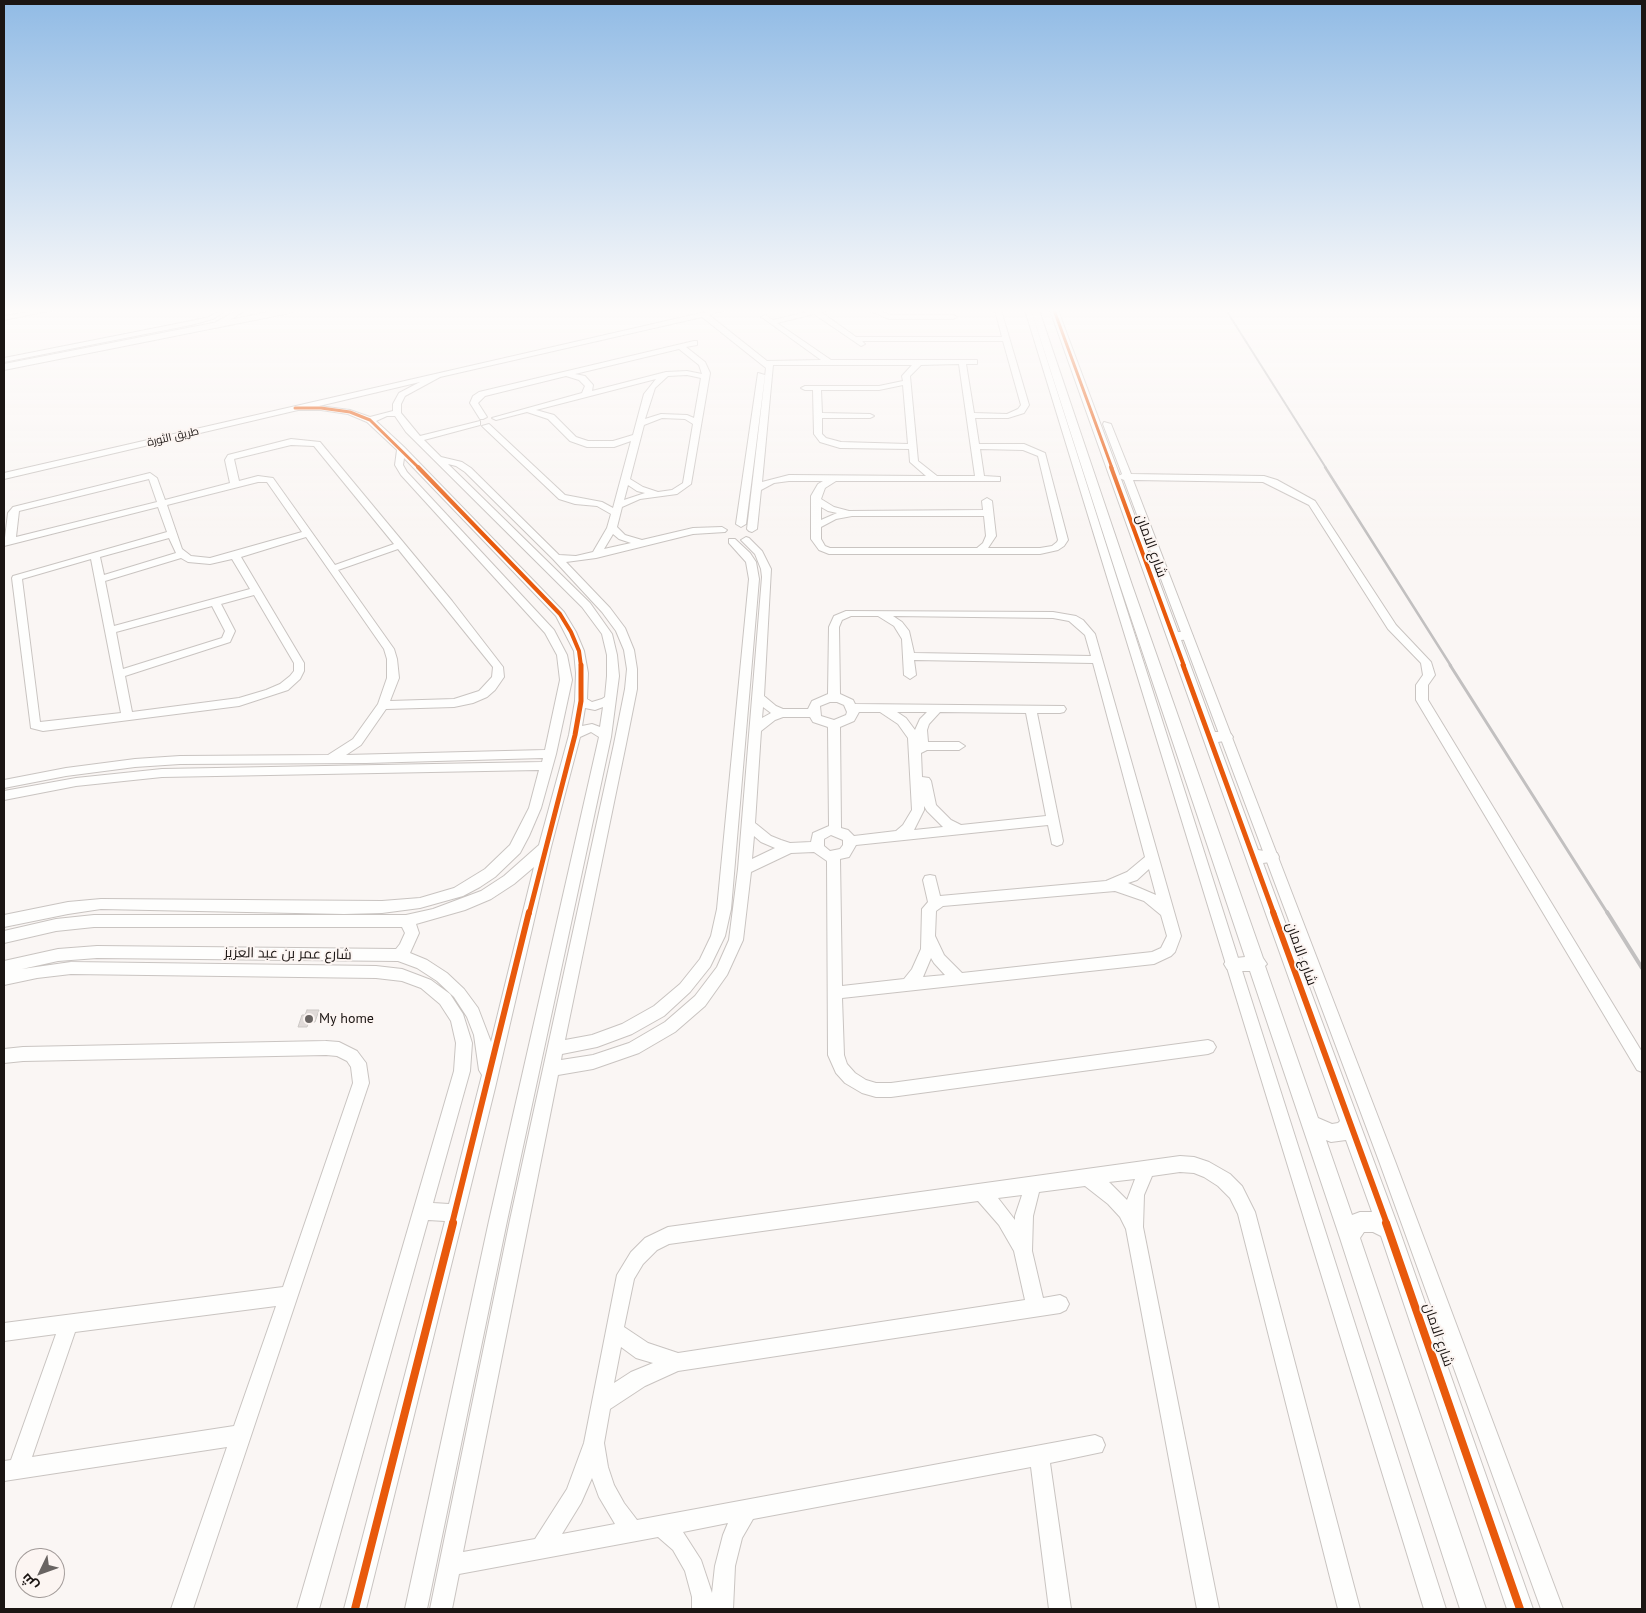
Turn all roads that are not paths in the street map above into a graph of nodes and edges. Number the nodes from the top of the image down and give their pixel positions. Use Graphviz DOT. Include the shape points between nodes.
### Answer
graph roads {
  1 [pos="394,385"];
  2 [pos="420,385"];
  3 [pos="519,385"];
  4 [pos="589,385"];
  5 [pos="596,385"];
  6 [pos="625,385"];
  7 [pos="654,385"];
  8 [pos="704,385"];
  9 [pos="760,385"];
  10 [pos="768,385"];
  11 [pos="887,385"];
  12 [pos="907,385"];
  13 [pos="966,385"];
  14 [pos="1020,385"];
  15 [pos="1054,385"];
  16 [pos="1059,385"];
  17 [pos="1082,385"];
  18 [pos="805,388"];
  19 [pos="817,388"];
  20 [pos="879,388"];
  21 [pos="612,389"];
  22 [pos="585,395"];
  23 [pos="908,396"];
  24 [pos="642,400"];
  25 [pos="561,402"];
  26 [pos="295,408"];
  27 [pos="700,408"];
  28 [pos="525,411"];
  29 [pos="397,413"];
  30 [pos="818,415"];
  31 [pos="970,415"];
  32 [pos="870,416"];
  33 [pos="370,420"];
  34 [pos="556,421"];
  35 [pos="482,422"];
  36 [pos="641,423"];
  37 [pos="698,424"];
  38 [pos="1107,424"];
  39 [pos="637,436"];
  40 [pos="418,438"];
  41 [pos="1073,440"];
  42 [pos="605,445"];
  43 [pos="975,446"];
  44 [pos="913,447"];
  45 [pos="401,448"];
  46 [pos="633,453"];
  47 [pos="914,462"];
  48 [pos="760,464"];
  49 [pos="4,476"];
  50 [pos="933,477"];
  51 [pos="1120,477"];
  52 [pos="789,478"];
  53 [pos="802,478"];
  54 [pos="834,478"];
  55 [pos="897,478"];
  56 [pos="980,478"];
  57 [pos="997,479"];
  58 [pos="625,480"];
  59 [pos="236,484"];
  60 [pos="757,488"];
  61 [pos="622,493"];
  62 [pos="662,494"];
  63 [pos="816,498"];
  64 [pos="987,501"];
  65 [pos="582,502"];
  66 [pos="161,503"];
  67 [pos="617,509"];
  68 [pos="852,513"];
  69 [pos="988,513"];
  70 [pos="741,524"];
  71 [pos="817,524"];
  72 [pos="612,528"];
  73 [pos="519,530"];
  74 [pos="172,534"];
  75 [pos="307,534"];
  76 [pos="735,535"];
  77 [pos="992,536"];
  78 [pos="8,542"];
  79 [pos="640,543"];
  80 [pos="401,545"];
  81 [pos="979,551"];
  82 [pos="1014,551"];
  83 [pos="1128,551"];
  84 [pos="95,555"];
  85 [pos="181,555"];
  86 [pos="235,555"];
  87 [pos="596,555"];
  88 [pos="556,558"];
  89 [pos="332,569"];
  90 [pos="576,578"];
  91 [pos="100,579"];
  92 [pos="1120,585"];
  93 [pos="256,591"];
  94 [pos="215,602"];
  95 [pos="591,602"];
  96 [pos="880,613"];
  97 [pos="927,613"];
  98 [pos="110,630"];
  99 [pos="1179,636"];
  100 [pos="907,638"];
  101 [pos="908,656"];
  102 [pos="1097,660"];
  103 [pos="118,674"];
  104 [pos="910,675"];
  105 [pos="758,697"];
  106 [pos="610,698"];
  107 [pos="834,698"];
  108 [pos="581,701"];
  109 [pos="383,705"];
  110 [pos="852,708"];
  111 [pos="884,708"];
  112 [pos="936,709"];
  113 [pos="1031,709"];
  114 [pos="1060,709"];
  115 [pos="782,713"];
  116 [pos="814,713"];
  117 [pos="127,716"];
  118 [pos="834,724"];
  119 [pos="756,729"];
  120 [pos="575,735"];
  121 [pos="605,737"];
  122 [pos="1218,737"];
  123 [pos="357,742"];
  124 [pos="922,746"];
  125 [pos="959,746"];
  126 [pos="331,759"];
  127 [pos="366,759"];
  128 [pos="255,760"];
  129 [pos="548,760"];
  130 [pos="249,772"];
  131 [pos="4,784"];
  132 [pos="4,795"];
  133 [pos="1053,820"];
  134 [pos="748,824"];
  135 [pos="835,830"];
  136 [pos="958,830"];
  137 [pos="899,836"];
  138 [pos="850,841"];
  139 [pos="1057,841"];
  140 [pos="545,847"];
  141 [pos="817,847"];
  142 [pos="790,848"];
  143 [pos="833,856"];
  144 [pos="1254,856"];
  145 [pos="1272,857"];
  146 [pos="1152,859"];
  147 [pos="745,869"];
  148 [pos="930,880"];
  149 [pos="1104,886"];
  150 [pos="935,903"];
  151 [pos="101,904"];
  152 [pos="223,904"];
  153 [pos="1166,911"];
  154 [pos="341,915"];
  155 [pos="4,921"];
  156 [pos="94,921"];
  157 [pos="215,921"];
  158 [pos="406,921"];
  159 [pos="4,937"];
  160 [pos="930,937"];
  161 [pos="557,952"];
  162 [pos="576,953"];
  163 [pos="343,954"];
  164 [pos="399,955"];
  165 [pos="1233,964"];
  166 [pos="1258,964"];
  167 [pos="4,966"];
  168 [pos="336,972"];
  169 [pos="4,979"];
  170 [pos="959,979"];
  171 [pos="908,985"];
  172 [pos="835,993"];
  173 [pos="1208,1047"];
  174 [pos="555,1048"];
  175 [pos="4,1056"];
  176 [pos="1642,1065"];
  177 [pos="551,1069"];
  178 [pos="487,1088"];
  179 [pos="1311,1124"];
  180 [pos="1350,1124"];
  181 [pos="1147,1169"];
  182 [pos="1086,1177"];
  183 [pos="1033,1185"];
  184 [pos="981,1192"];
  185 [pos="422,1211"];
  186 [pos="455,1213"];
  187 [pos="519,1220"];
  188 [pos="498,1221"];
  189 [pos="1134,1227"];
  190 [pos="1388,1228"];
  191 [pos="1350,1238"];
  192 [pos="1023,1251"];
  193 [pos="289,1295"];
  194 [pos="1060,1304"];
  195 [pos="1036,1307"];
  196 [pos="69,1324"];
  197 [pos="614,1331"];
  198 [pos="4,1332"];
  199 [pos="678,1362"];
  200 [pos="600,1404"];
  201 [pos="242,1435"];
  202 [pos="594,1443"];
  203 [pos="1095,1445"];
  204 [pos="1039,1455"];
  205 [pos="11,1470"];
  206 [pos="747,1510"];
  207 [pos="662,1526"];
  208 [pos="633,1531"];
  209 [pos="541,1548"];
  210 [pos="450,1565"];
  211 [pos="182,1609"];
  212 [pos="308,1609"];
  213 [pos="354,1609"];
  214 [pos="416,1609"];
  215 [pos="441,1609"];
  216 [pos="703,1609"];
  217 [pos="722,1609"];
  218 [pos="1060,1609"];
  219 [pos="1208,1609"];
  220 [pos="1349,1609"];
  221 [pos="1435,1609"];
  222 [pos="1473,1609"];
  223 [pos="1520,1609"];
  224 [pos="1552,1609"];
  1 -- 26 [label="street, طريق الثورة"];
  2 -- 29 [label="street" via="402,395"];
  3 -- 35 [label="street" via="478,396 474,403"];
  4 -- 22 [label="street"];
  5 -- 21 [label="street"];
  6 -- 21 [label="street"];
  7 -- 24 [label="street"];
  8 -- 27 [label="street"];
  9 -- 70 [label="street"];
  10 -- 48 [label="street"];
  11 -- 20 [label="street"];
  12 -- 23 [label="street"];
  13 -- 31 [label="street"];
  14 -- 31 [label="street" via="1024,408 1008,416"];
  15 -- 41 [label="street"];
  16 -- 41 [label="street, شارع الامان"];
  17 -- 51 [label="street, شارع الامان"];
  18 -- 19 [label="street"];
  19 -- 20 [label="street"];
  19 -- 30 [label="street"];
  20 -- 23 [label="street"];
  21 -- 22 [label="street"];
  21 -- 24 [label="street"];
  22 -- 25 [label="street"];
  23 -- 44 [label="street"];
  24 -- 27 [label="street" via="657,413 689,413"];
  24 -- 36 [label="street"];
  25 -- 28 [label="street"];
  25 -- 34 [label="street" via="555,411"];
  26 -- 33 [label="street" via="334,409"];
  26 -- 49 [label="street, طريق الثورة"];
  27 -- 37 [label="street"];
  28 -- 34 [label="street" via="544,414"];
  28 -- 35 [label="street" via="496,418 496,422"];
  29 -- 33 [label="street"];
  29 -- 40 [label="street"];
  30 -- 32 [label="street"];
  30 -- 44 [label="street" via="818,434 828,442"];
  31 -- 43 [label="street"];
  33 -- 45 [label="street"];
  34 -- 42 [label="street" via="579,442"];
  35 -- 40 [label="street"];
  35 -- 65 [label="street" via="562,496"];
  36 -- 37 [label="street" via="661,416 682,416"];
  36 -- 39 [label="street"];
  37 -- 62 [label="street" via="687,484 679,490"];
  38 -- 51 [label="street"];
  39 -- 42 [label="street"];
  39 -- 46 [label="street"];
  40 -- 73 [label="street" via="438,459 459,464 468,470"];
  41 -- 83 [label="street, شارع الامان"];
  41 -- 92 [label="street"];
  42 -- 46 [label="street"];
  43 -- 56 [label="street"];
  43 -- 82 [label="street" via="1024,447 1039,453 1044,460 1064,540 1048,550"];
  44 -- 47 [label="street"];
  45 -- 108 [label="street" via="560,614 579,652"];
  45 -- 129 [label="street" via="399,465 404,473 540,621 558,646 566,680"];
  46 -- 58 [label="street"];
  47 -- 50 [label="street"];
  47 -- 55 [label="street"];
  48 -- 52 [label="street" via="770,473"];
  48 -- 60 [label="street"];
  50 -- 55 [label="street"];
  50 -- 56 [label="street"];
  51 -- 83 [label="street, شارع الامان"];
  51 -- 99 [label="street"];
  51 -- 176 [label="street" via="1264,479 1312,503 1392,627 1426,662 1429,675 1422,686 1422,700"];
  52 -- 53 [label="street"];
  52 -- 60 [label="street"];
  53 -- 54 [label="street"];
  53 -- 63 [label="street"];
  54 -- 55 [label="street"];
  54 -- 63 [label="street" via="821,486"];
  56 -- 57 [label="street"];
  58 -- 61 [label="street"];
  58 -- 62 [label="street" via="640,489"];
  59 -- 66 [label="street"];
  59 -- 75 [label="street" via="263,478 270,480"];
  59 -- 80 [label="street" via="229,460 231,457 286,442 313,443 321,448"];
  60 -- 76 [label="street"];
  61 -- 65 [label="street"];
  61 -- 67 [label="street"];
  62 -- 67 [label="street" via="638,497"];
  63 -- 68 [label="street" via="831,509"];
  63 -- 71 [label="street"];
  64 -- 69 [label="street"];
  65 -- 67 [label="street"];
  66 -- 74 [label="street"];
  66 -- 78 [label="street"];
  66 -- 78 [label="street" via="150,476 18,508 13,513"];
  67 -- 72 [label="street"];
  68 -- 69 [label="street"];
  68 -- 71 [label="street"];
  69 -- 77 [label="street"];
  70 -- 76 [label="street"];
  70 -- 76 [label="street" via="730,524"];
  71 -- 81 [label="street" via="818,544 837,552"];
  72 -- 79 [label="street" via="622,537"];
  72 -- 87 [label="street"];
  73 -- 88 [label="street"];
  73 -- 95 [label="street"];
  74 -- 84 [label="street"];
  74 -- 85 [label="street"];
  75 -- 86 [label="street"];
  75 -- 89 [label="street"];
  76 -- 79 [label="street" via="693,531"];
  76 -- 90 [label="street" via="692,537 595,561 576,573"];
  76 -- 105 [label="street" via="759,553 766,568"];
  76 -- 174 [label="street" via="751,562 754,579 724,909 718,936 705,963 685,988 659,1011 627,1029 592,1042"];
  77 -- 81 [label="street"];
  77 -- 82 [label="street"];
  79 -- 87 [label="street"];
  80 -- 89 [label="street"];
  80 -- 109 [label="street" via="493,659 498,667 498,677 487,690 469,700"];
  81 -- 82 [label="street"];
  83 -- 92 [label="street, شارع الامان"];
  83 -- 99 [label="street, شارع الامان"];
  84 -- 91 [label="street"];
  84 -- 117 [label="street" via="17,578 34,724 43,727"];
  85 -- 86 [label="street" via="204,561"];
  85 -- 91 [label="street"];
  86 -- 93 [label="street"];
  87 -- 88 [label="street" via="568,560"];
  88 -- 90 [label="street"];
  89 -- 109 [label="street" via="392,659 393,678"];
  90 -- 95 [label="street"];
  91 -- 98 [label="street"];
  92 -- 165 [label="street"];
  92 -- 166 [label="street, شارع الامان"];
  93 -- 94 [label="street"];
  93 -- 117 [label="street" via="299,663 300,671 294,679 277,690 239,702"];
  94 -- 98 [label="street"];
  94 -- 103 [label="street" via="230,630 226,640"];
  95 -- 106 [label="street" via="607,634 612,655 614,676"];
  95 -- 162 [label="street" via="621,630 632,669 631,689"];
  96 -- 97 [label="street"];
  96 -- 100 [label="street" via="898,624"];
  96 -- 107 [label="street" via="850,613 835,623"];
  97 -- 100 [label="street" via="913,624"];
  97 -- 102 [label="street" via="1062,616 1080,622 1086,628"];
  98 -- 103 [label="street"];
  99 -- 122 [label="street, شارع الامان"];
  100 -- 101 [label="street"];
  101 -- 102 [label="street"];
  101 -- 104 [label="street"];
  102 -- 146 [label="street"];
  103 -- 117 [label="street"];
  105 -- 115 [label="street"];
  105 -- 119 [label="street"];
  106 -- 108 [label="street" via="596,706"];
  106 -- 121 [label="street"];
  107 -- 110 [label="street" via="846,701"];
  107 -- 116 [label="street" via="816,704"];
  108 -- 120 [label="street"];
  109 -- 123 [label="street"];
  110 -- 111 [label="street"];
  110 -- 118 [label="street" via="850,718"];
  111 -- 112 [label="street"];
  111 -- 137 [label="street" via="902,721 914,737 918,810 908,828"];
  112 -- 113 [label="street"];
  112 -- 124 [label="street" via="924,722"];
  113 -- 114 [label="street"];
  113 -- 133 [label="street"];
  115 -- 116 [label="street"];
  115 -- 119 [label="street"];
  116 -- 118 [label="street" via="821,721"];
  118 -- 135 [label="street"];
  119 -- 134 [label="street"];
  120 -- 121 [label="street" via="592,728"];
  120 -- 140 [label="street"];
  121 -- 161 [label="street"];
  122 -- 144 [label="street, شارع الامان"];
  122 -- 145 [label="street"];
  123 -- 126 [label="street"];
  123 -- 127 [label="street"];
  124 -- 125 [label="street"];
  124 -- 136 [label="street" via="927,798 932,808"];
  126 -- 127 [label="street"];
  126 -- 128 [label="street"];
  127 -- 129 [label="street"];
  128 -- 130 [label="street"];
  128 -- 131 [label="street" via="135,763"];
  129 -- 130 [label="street"];
  129 -- 154 [label="street" via="539,798 523,836 490,873 458,892 420,903"];
  130 -- 132 [label="street" via="134,776"];
  133 -- 136 [label="street"];
  133 -- 139 [label="street"];
  134 -- 142 [label="street" via="766,839"];
  134 -- 147 [label="street"];
  135 -- 138 [label="street"];
  135 -- 141 [label="street" via="818,836"];
  136 -- 137 [label="street"];
  137 -- 138 [label="street"];
  138 -- 143 [label="street" via="848,850"];
  140 -- 158 [label="street" via="508,880 486,894 460,906"];
  140 -- 178 [label="street"];
  141 -- 142 [label="street"];
  141 -- 143 [label="street"];
  142 -- 147 [label="street"];
  143 -- 172 [label="street"];
  144 -- 145 [label="street"];
  144 -- 180 [label="street, شارع الامان"];
  145 -- 224 [label="street"];
  146 -- 149 [label="street" via="1132,876"];
  146 -- 153 [label="street"];
  147 -- 177 [label="street" via="736,940 722,971 700,1001 670,1027 634,1048 594,1062"];
  148 -- 150 [label="street"];
  149 -- 150 [label="street"];
  149 -- 153 [label="street" via="1138,891"];
  150 -- 160 [label="street" via="927,913"];
  151 -- 152 [label="street"];
  151 -- 155 [label="street"];
  151 -- 156 [label="street"];
  152 -- 154 [label="street"];
  152 -- 157 [label="street"];
  153 -- 170 [label="street" via="1174,936 1170,948 1160,955"];
  154 -- 157 [label="street"];
  154 -- 158 [label="street"];
  156 -- 157 [label="street"];
  156 -- 159 [label="street" via="56,925"];
  158 -- 164 [label="street" via="412,933"];
  160 -- 170 [label="street" via="940,959"];
  160 -- 171 [label="street" via="924,962"];
  161 -- 162 [label="street"];
  161 -- 188 [label="street"];
  162 -- 174 [label="street"];
  163 -- 164 [label="street, شارع عمر بن عبد العزيز"];
  163 -- 167 [label="street, شارع عمر بن عبد العزيز" via="97,952 58,955"];
  163 -- 168 [label="street"];
  164 -- 178 [label="street, شارع عمر بن عبد العزيز" via="442,977 473,1013 487,1061"];
  165 -- 166 [label="street"];
  165 -- 221 [label="street"];
  166 -- 179 [label="street, شارع الامان"];
  168 -- 169 [label="street" via="71,968"];
  168 -- 185 [label="street" via="402,975 426,984 445,998 458,1019 464,1043 462,1071"];
  170 -- 171 [label="street"];
  171 -- 172 [label="street"];
  172 -- 173 [label="street" via="836,1055 841,1068 862,1086 876,1090"];
  174 -- 177 [label="street"];
  175 -- 193 [label="street" via="326,1048 338,1049 352,1056 361,1072 361,1083"];
  177 -- 187 [label="street"];
  178 -- 186 [label="street"];
  179 -- 180 [label="street" via="1331,1133 1342,1132"];
  179 -- 191 [label="street, شارع الامان"];
  180 -- 190 [label="street, شارع الامان"];
  181 -- 182 [label="street"];
  181 -- 189 [label="street" via="1136,1195"];
  181 -- 220 [label="street" via="1180,1164 1209,1170 1236,1192 1246,1212"];
  182 -- 183 [label="street"];
  182 -- 189 [label="street" via="1114,1198"];
  183 -- 184 [label="street"];
  183 -- 192 [label="street" via="1024,1216"];
  184 -- 192 [label="street" via="1005,1219"];
  184 -- 197 [label="street" via="668,1236 651,1244 626,1275"];
  185 -- 186 [label="street"];
  185 -- 212 [label="street"];
  186 -- 213 [label="street"];
  187 -- 188 [label="street"];
  187 -- 210 [label="street"];
  188 -- 214 [label="street"];
  189 -- 219 [label="street"];
  190 -- 191 [label="street" via="1373,1222 1360,1222"];
  190 -- 223 [label="street, شارع الامان"];
  191 -- 222 [label="street, شارع الامان"];
  192 -- 195 [label="street"];
  193 -- 196 [label="street"];
  193 -- 201 [label="street"];
  194 -- 195 [label="street"];
  195 -- 199 [label="street"];
  196 -- 198 [label="street"];
  196 -- 205 [label="street"];
  197 -- 199 [label="street" via="643,1351"];
  197 -- 200 [label="street"];
  199 -- 200 [label="street" via="638,1378"];
  200 -- 202 [label="street"];
  201 -- 205 [label="street"];
  201 -- 211 [label="street"];
  202 -- 208 [label="street" via="606,1490"];
  202 -- 209 [label="street" via="574,1496"];
  203 -- 204 [label="street"];
  204 -- 206 [label="street"];
  204 -- 218 [label="street"];
  206 -- 207 [label="street"];
  206 -- 217 [label="street" via="733,1535 725,1566"];
  207 -- 208 [label="street"];
  207 -- 216 [label="street" via="680,1543 694,1567 703,1597"];
  208 -- 209 [label="street"];
  209 -- 210 [label="street"];
  210 -- 215 [label="street"];
}
